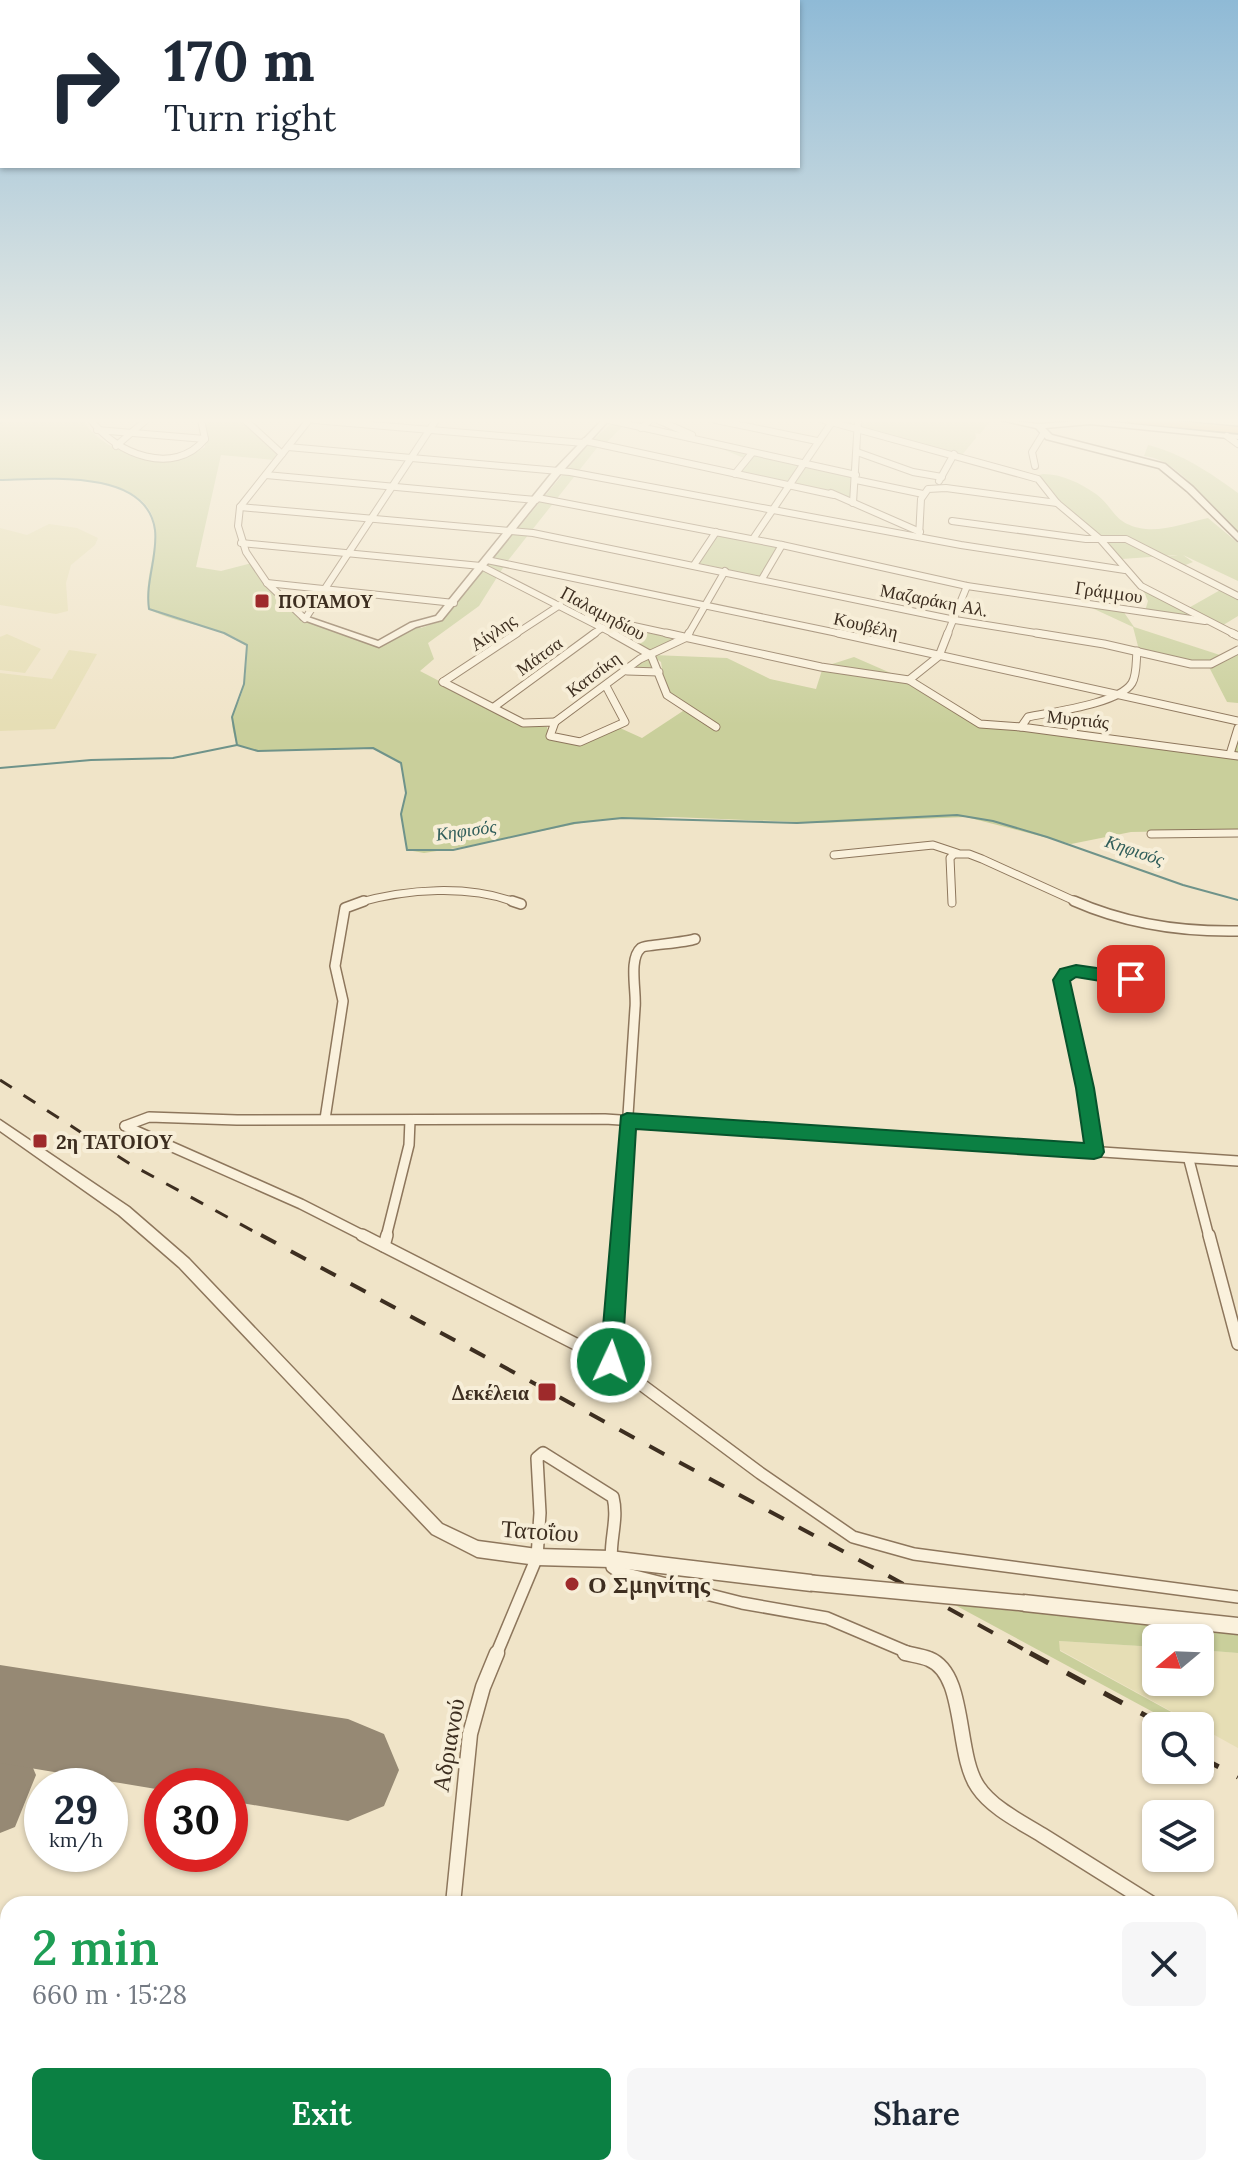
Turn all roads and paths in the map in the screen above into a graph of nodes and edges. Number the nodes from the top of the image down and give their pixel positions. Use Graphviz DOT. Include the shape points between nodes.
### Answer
graph roads {
  1 [pos="238,522"];
  2 [pos="370,522"];
  3 [pos="410,522"];
  4 [pos="519,522"];
  5 [pos="659,522"];
  6 [pos="765,522"];
  7 [pos="846,522"];
  8 [pos="892,522"];
  9 [pos="920,522"];
  10 [pos="956,522"];
  11 [pos="1079,522"];
  12 [pos="1222,522"];
  13 [pos="511,531"];
  14 [pos="716,532"];
  15 [pos="919,534"];
  16 [pos="1238,538"];
  17 [pos="753,539"];
  18 [pos="1100,539"];
  19 [pos="241,543"];
  20 [pos="782,545"];
  21 [pos="349,552"];
  22 [pos="484,563"];
  23 [pos="506,563"];
  24 [pos="694,565"];
  25 [pos="1125,570"];
  26 [pos="725,571"];
  27 [pos="499,574"];
  28 [pos="762,579"];
  29 [pos="267,583"];
  30 [pos="967,586"];
  31 [pos="325,589"];
  32 [pos="1238,596"];
  33 [pos="454,603"];
  34 [pos="560,605"];
  35 [pos="703,605"];
  36 [pos="580,615"];
  37 [pos="305,619"];
  38 [pos="955,620"];
  39 [pos="1205,621"];
  40 [pos="602,628"];
  41 [pos="1238,636"];
  42 [pos="687,637"];
  43 [pos="1238,650"];
  44 [pos="1137,651"];
  45 [pos="651,655"];
  46 [pos="939,656"];
  47 [pos="626,671"];
  48 [pos="659,672"];
  49 [pos="909,680"];
  50 [pos="606,686"];
  51 [pos="1116,694"];
  52 [pos="494,707"];
  53 [pos="1238,721"];
  54 [pos="555,722"];
  55 [pos="716,727"];
  56 [pos="1021,727"];
  57 [pos="1238,728"];
  58 [pos="1234,755"];
  59 [pos="1238,833"];
  60 [pos="1151,834"];
  61 [pos="957,853"];
  62 [pos="834,855"];
  63 [pos="952,903"];
  64 [pos="521,904"];
  65 [pos="1238,931"];
  66 [pos="695,939"];
  67 [pos="1159,983"];
  68 [pos="325,1119"];
  69 [pos="410,1120"];
  70 [pos="627,1121"];
  71 [pos="0,1125"];
  72 [pos="1094,1152"];
  73 [pos="1189,1160"];
  74 [pos="1238,1161"];
  75 [pos="384,1246"];
  76 [pos="1238,1344"];
  77 [pos="611,1362"];
  78 [pos="537,1557"];
  79 [pos="610,1559"];
  80 [pos="1238,1597"];
  81 [pos="1238,1626"];
  82 [pos="454,1896"];
  83 [pos="1139,1896"];
  1 -- 19 [label="street"];
  2 -- 21 [label="street"];
  3 -- 13 [label="street, Μαζαράκη Αλ."];
  4 -- 13 [label="street"];
  5 -- 14 [label="street, Γράμμου"];
  6 -- 17 [label="street"];
  7 -- 15 [label="street"];
  8 -- 15 [label="street"];
  9 -- 15 [label="street"];
  10 -- 18 [label="street"];
  11 -- 18 [label="street"];
  12 -- 16 [label="main road"];
  13 -- 22 [label="street"];
  13 -- 24 [label="street, Μαζαράκη Αλ."];
  14 -- 17 [label="street, Γράμμου"];
  14 -- 24 [label="street"];
  15 -- 25 [label="street"];
  17 -- 20 [label="street, Γράμμου"];
  18 -- 25 [label="street"];
  18 -- 32 [label="street" via="1129,541"];
  19 -- 21 [label="street, Παλαμηδίου"];
  19 -- 29 [label="street"];
  20 -- 28 [label="street"];
  20 -- 30 [label="street, Γράμμου"];
  21 -- 22 [label="street, Παλαμηδίου"];
  21 -- 31 [label="street"];
  22 -- 23 [label="street, Κουβέλη"];
  22 -- 27 [label="street, Παλαμηδίου"];
  22 -- 33 [label="street"];
  23 -- 27 [label="street"];
  23 -- 35 [label="street, Κουβέλη"];
  24 -- 26 [label="street, Μαζαράκη Αλ."];
  25 -- 39 [label="street" via="1146,590"];
  26 -- 28 [label="street, Μαζαράκη Αλ."];
  26 -- 35 [label="street"];
  27 -- 34 [label="street, Παλαμηδίου"];
  28 -- 38 [label="street, Μαζαράκη Αλ."];
  29 -- 31 [label="street"];
  29 -- 37 [label="street"];
  30 -- 38 [label="street"];
  30 -- 39 [label="street, Γράμμου"];
  31 -- 33 [label="street"];
  31 -- 37 [label="street"];
  33 -- 37 [label="street" via="439,618 379,644"];
  34 -- 36 [label="street, Παλαμηδίου"];
  34 -- 52 [label="street, Αίγλης" via="443,682"];
  35 -- 42 [label="street"];
  35 -- 46 [label="street, Κουβέλη"];
  36 -- 40 [label="street, Παλαμηδίου"];
  36 -- 42 [label="street"];
  38 -- 44 [label="street, Μαζαράκη Αλ."];
  38 -- 46 [label="street"];
  39 -- 41 [label="street"];
  40 -- 45 [label="street, Παλαμηδίου"];
  40 -- 52 [label="street, Μάτσα"];
  42 -- 45 [label="street, Παλαμηδίου"];
  42 -- 49 [label="street"];
  43 -- 44 [label="street, Μαζαράκη Αλ." via="1206,665"];
  44 -- 51 [label="street, Μυρτιάς" via="1133,680"];
  45 -- 47 [label="street, Κατσίκη"];
  45 -- 48 [label="street"];
  46 -- 49 [label="street"];
  46 -- 51 [label="street, Κουβέλη"];
  47 -- 48 [label="street"];
  47 -- 50 [label="street, Κατσίκη"];
  48 -- 55 [label="street" via="669,697"];
  49 -- 56 [label="street" via="980,724"];
  50 -- 54 [label="street, Κατσίκη"];
  50 -- 54 [label="street" via="625,718 623,724 577,743 550,736"];
  51 -- 53 [label="street, Κουβέλη"];
  51 -- 56 [label="street, Μυρτιάς" via="1028,717"];
  52 -- 54 [label="street" via="527,725"];
  56 -- 58 [label="street, Μυρτιάς"];
  57 -- 58 [label="street"];
  59 -- 60 [label="street"];
  61 -- 62 [label="street" via="933,845"];
  61 -- 63 [label="street" via="950,862"];
  61 -- 65 [label="street" via="993,863 1102,913 1191,932"];
  64 -- 68 [label="street" via="488,894 433,893 390,896 345,908 335,966 343,1001"];
  66 -- 70 [label="street" via="646,946 634,958"];
  67 -- 72 [label="street" via="1076,971 1063,977"];
  68 -- 69 [label="street"];
  68 -- 75 [label="street" via="149,1117 125,1126"];
  69 -- 70 [label="street"];
  69 -- 75 [label="street" via="409,1145"];
  70 -- 72 [label="street"];
  70 -- 77 [label="street"];
  71 -- 78 [label="street, Τατοΐου" via="124,1211 184,1263 437,1529 477,1549"];
  72 -- 73 [label="street"];
  73 -- 74 [label="street"];
  73 -- 76 [label="street"];
  75 -- 77 [label="street"];
  77 -- 80 [label="street" via="853,1537 914,1554"];
  78 -- 79 [label="street, Τατοΐου"];
  78 -- 79 [label="street, Αδριανού" via="537,1458 543,1453 613,1497"];
  78 -- 82 [label="street, Αδριανού" via="483,1687 470,1734"];
  79 -- 81 [label="street, Τατοΐου, bridge"];
  79 -- 83 [label="street" via="619,1572 827,1618 902,1652 931,1659 950,1680 963,1753 978,1788 1004,1811"];
}
